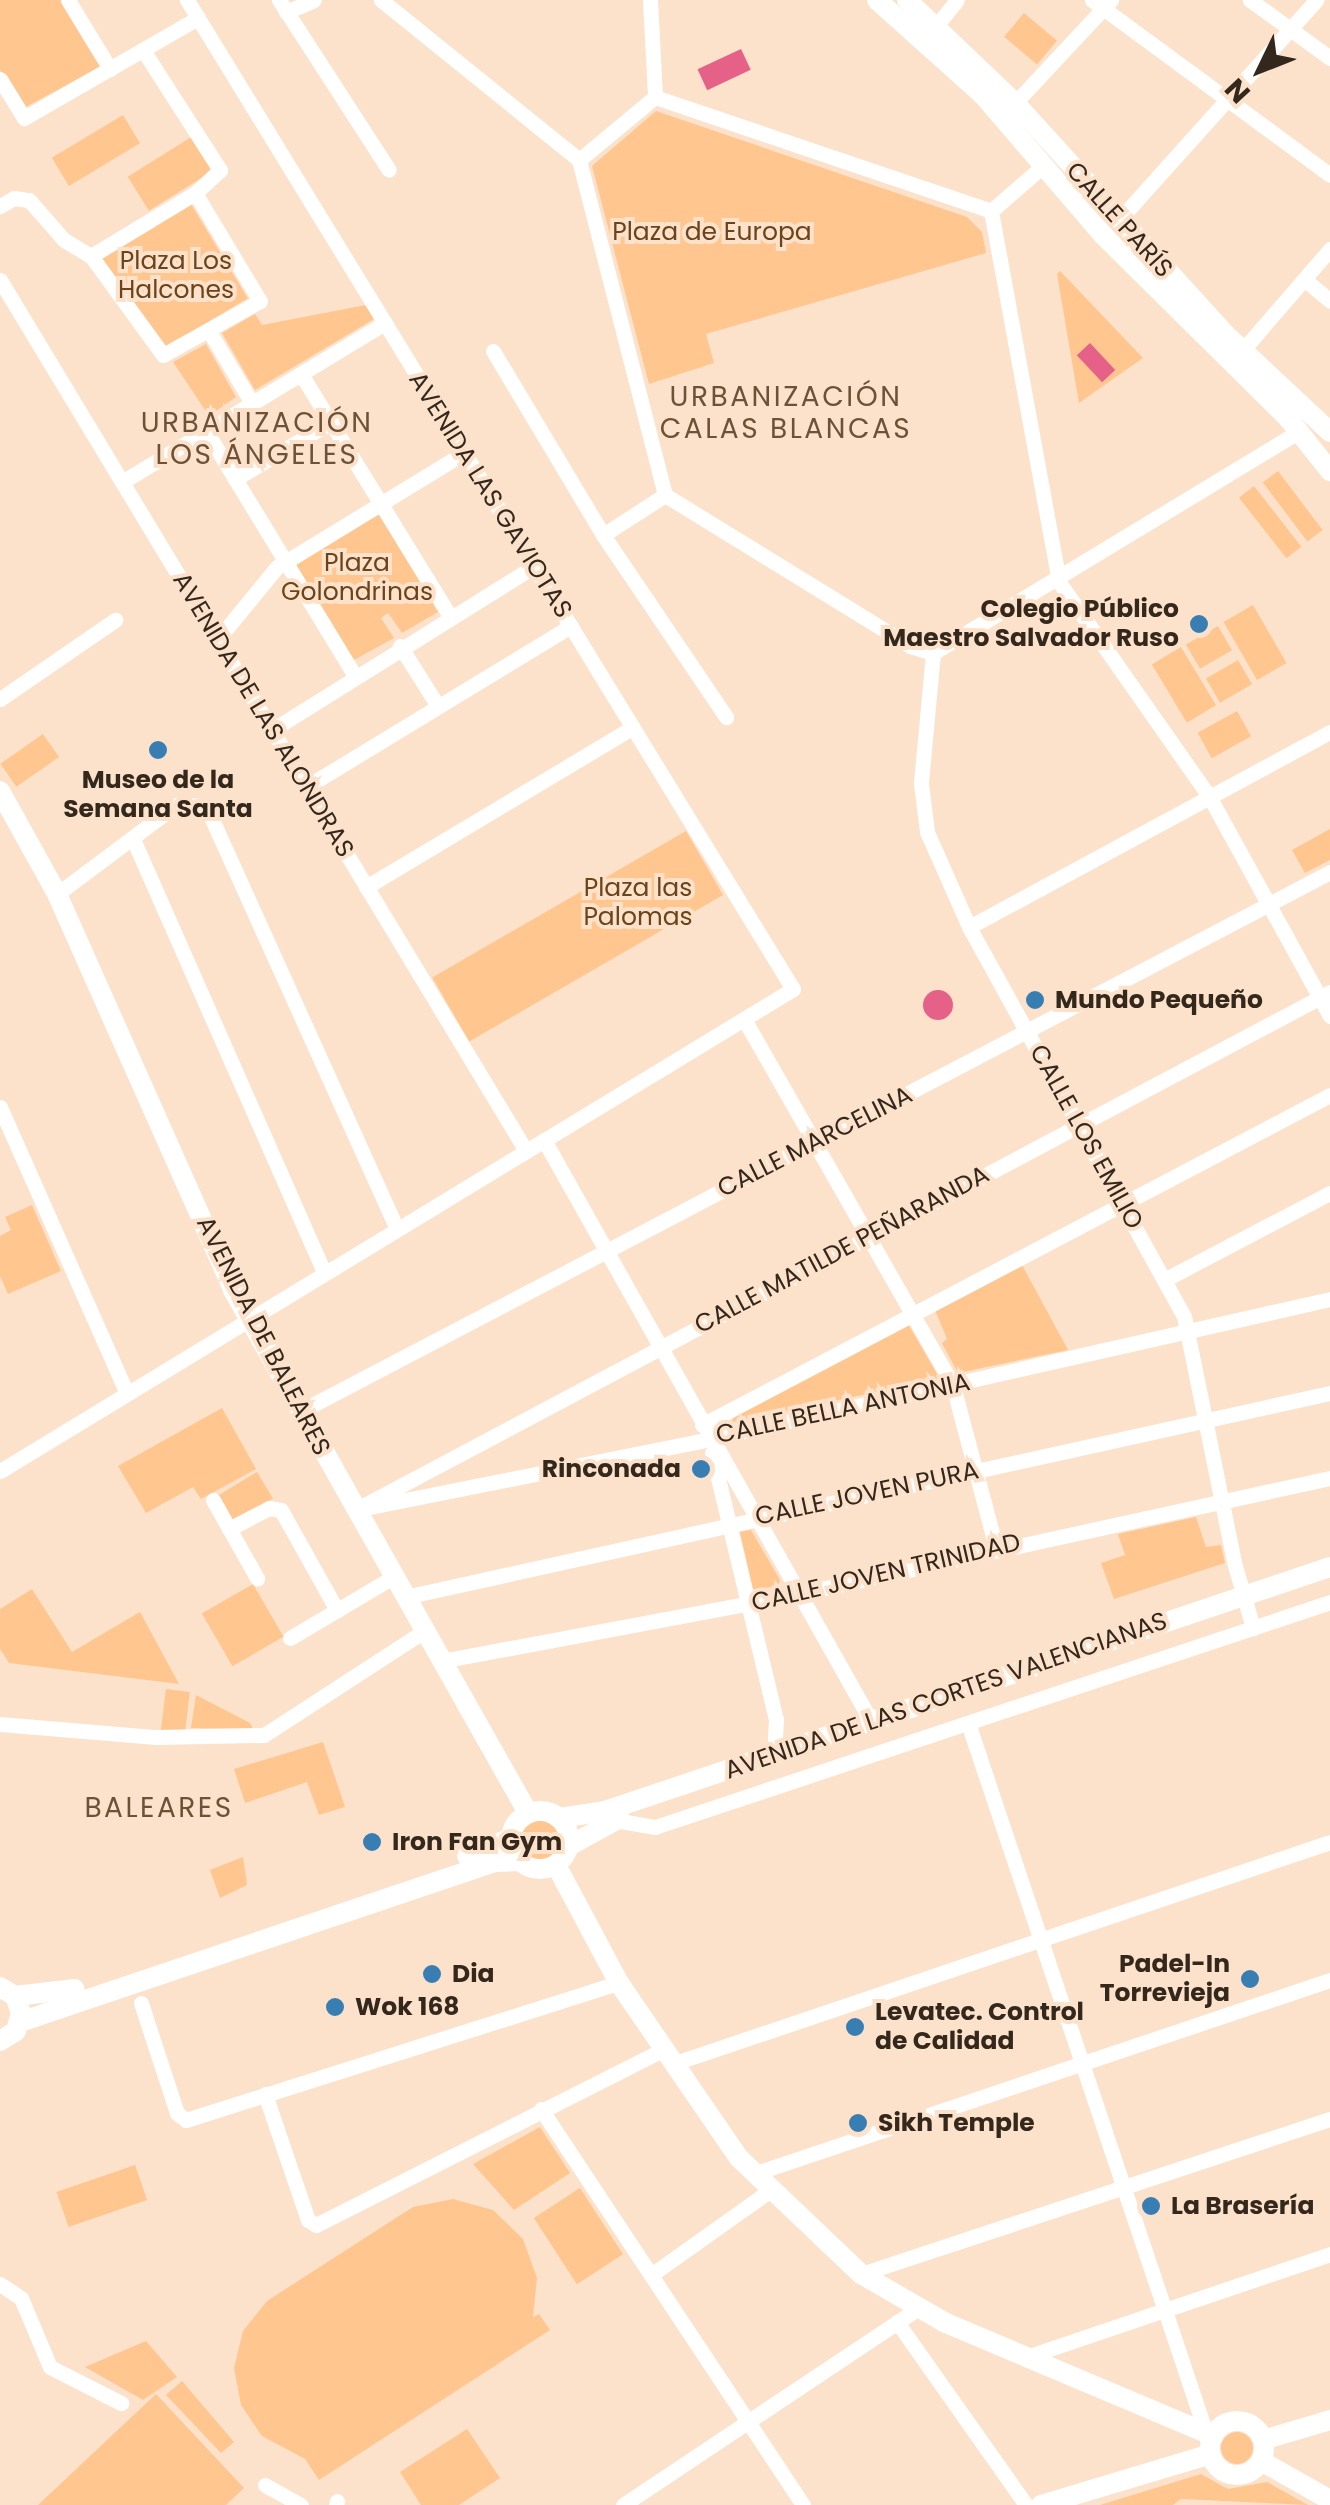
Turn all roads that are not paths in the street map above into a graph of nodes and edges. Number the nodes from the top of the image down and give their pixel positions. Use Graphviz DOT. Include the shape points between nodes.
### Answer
graph roads {
  1 [pos="68,0"];
  2 [pos="187,0"];
  3 [pos="314,0"];
  4 [pos="381,0"];
  5 [pos="650,0"];
  6 [pos="877,0"];
  7 [pos="907,0"];
  8 [pos="957,0"];
  9 [pos="1250,0"];
  10 [pos="1316,0"];
  11 [pos="1102,3"];
  12 [pos="282,6"];
  13 [pos="198,18"];
  14 [pos="1290,29"];
  15 [pos="932,32"];
  16 [pos="143,50"];
  17 [pos="1330,58"];
  18 [pos="110,69"];
  19 [pos="0,79"];
  20 [pos="655,97"];
  21 [pos="1227,100"];
  22 [pos="1015,103"];
  23 [pos="579,160"];
  24 [pos="1044,165"];
  25 [pos="389,170"];
  26 [pos="1330,175"];
  27 [pos="195,193"];
  28 [pos="0,206"];
  29 [pos="991,212"];
  30 [pos="1112,227"];
  31 [pos="1330,249"];
  32 [pos="91,256"];
  33 [pos="1304,279"];
  34 [pos="0,280"];
  35 [pos="1330,301"];
  36 [pos="385,323"];
  37 [pos="209,331"];
  38 [pos="493,351"];
  39 [pos="1242,351"];
  40 [pos="301,374"];
  41 [pos="252,403"];
  42 [pos="1295,418"];
  43 [pos="330,422"];
  44 [pos="206,431"];
  45 [pos="1330,432"];
  46 [pos="464,452"];
  47 [pos="1330,472"];
  48 [pos="235,479"];
  49 [pos="122,482"];
  50 [pos="665,495"];
  51 [pos="381,504"];
  52 [pos="603,534"];
  53 [pos="286,562"];
  54 [pos="534,566"];
  55 [pos="1056,575"];
  56 [pos="450,616"];
  57 [pos="115,620"];
  58 [pos="571,626"];
  59 [pos="217,640"];
  60 [pos="400,646"];
  61 [pos="933,653"];
  62 [pos="353,674"];
  63 [pos="0,699"];
  64 [pos="438,706"];
  65 [pos="726,717"];
  66 [pos="632,727"];
  67 [pos="272,730"];
  68 [pos="1330,732"];
  69 [pos="306,787"];
  70 [pos="0,790"];
  71 [pos="1210,796"];
  72 [pos="5,822"];
  73 [pos="133,839"];
  74 [pos="1330,872"];
  75 [pos="366,886"];
  76 [pos="57,894"];
  77 [pos="1268,904"];
  78 [pos="969,927"];
  79 [pos="1325,995"];
  80 [pos="1330,1016"];
  81 [pos="744,1019"];
  82 [pos="1027,1030"];
  83 [pos="1330,1094"];
  84 [pos="0,1107"];
  85 [pos="1080,1125"];
  86 [pos="544,1140"];
  87 [pos="814,1143"];
  88 [pos="526,1151"];
  89 [pos="1330,1193"];
  90 [pos="1122,1204"];
  91 [pos="397,1229"];
  92 [pos="868,1236"];
  93 [pos="604,1250"];
  94 [pos="324,1273"];
  95 [pos="1164,1280"];
  96 [pos="1330,1296"];
  97 [pos="913,1316"];
  98 [pos="248,1319"];
  99 [pos="1190,1334"];
  100 [pos="658,1347"];
  101 [pos="952,1386"];
  102 [pos="127,1393"];
  103 [pos="1330,1393"];
  104 [pos="299,1412"];
  105 [pos="1206,1420"];
  106 [pos="706,1432"];
  107 [pos="2,1464"];
  108 [pos="976,1470"];
  109 [pos="1330,1478"];
  110 [pos="213,1500"];
  111 [pos="1222,1500"];
  112 [pos="355,1510"];
  113 [pos="755,1518"];
  114 [pos="727,1525"];
  115 [pos="229,1529"];
  116 [pos="996,1548"];
  117 [pos="1330,1567"];
  118 [pos="393,1577"];
  119 [pos="256,1578"];
  120 [pos="1330,1580"];
  121 [pos="798,1594"];
  122 [pos="405,1598"];
  123 [pos="1330,1602"];
  124 [pos="746,1605"];
  125 [pos="337,1610"];
  126 [pos="1248,1611"];
  127 [pos="424,1631"];
  128 [pos="290,1638"];
  129 [pos="441,1661"];
  130 [pos="871,1721"];
  131 [pos="968,1723"];
  132 [pos="0,1724"];
  133 [pos="774,1754"];
  134 [pos="528,1813"];
  135 [pos="560,1818"];
  136 [pos="615,1820"];
  137 [pos="511,1838"];
  138 [pos="1330,1842"];
  139 [pos="569,1846"];
  140 [pos="520,1861"];
  141 [pos="556,1865"];
  142 [pos="1041,1939"];
  143 [pos="1330,1980"];
  144 [pos="619,1984"];
  145 [pos="7,1991"];
  146 [pos="141,2002"];
  147 [pos="20,2022"];
  148 [pos="0,2042"];
  149 [pos="667,2057"];
  150 [pos="1082,2063"];
  151 [pos="265,2094"];
  152 [pos="541,2109"];
  153 [pos="1330,2119"];
  154 [pos="753,2174"];
  155 [pos="1125,2187"];
  156 [pos="769,2191"];
  157 [pos="1330,2254"];
  158 [pos="861,2274"];
  159 [pos="651,2275"];
  160 [pos="0,2284"];
  161 [pos="917,2308"];
  162 [pos="1165,2308"];
  163 [pos="897,2322"];
  164 [pos="1026,2357"];
  165 [pos="121,2403"];
  166 [pos="1330,2420"];
  167 [pos="748,2422"];
  168 [pos="1210,2441"];
  169 [pos="1262,2450"];
  170 [pos="264,2485"];
  171 [pos="1330,2500"];
  172 [pos="301,2505"];
  173 [pos="623,2505"];
  174 [pos="803,2505"];
  175 [pos="1026,2505"];
  176 [pos="1041,2505"];
  1 -- 18 [label="street"];
  2 -- 13 [label="street, AVENIDA LAS GAVIOTAS"];
  3 -- 12 [label="street"];
  4 -- 23 [label="street"];
  5 -- 20 [label="street"];
  6 -- 15 [label="main road, CALLE PARÍS"];
  7 -- 15 [label="main road, CALLE PARÍS"];
  8 -- 15 [label="street"];
  9 -- 14 [label="street"];
  10 -- 14 [label="street"];
  11 -- 21 [label="street"];
  11 -- 22 [label="street"];
  12 -- 25 [label="street"];
  13 -- 16 [label="street"];
  13 -- 36 [label="street, AVENIDA LAS GAVIOTAS"];
  14 -- 17 [label="street"];
  14 -- 21 [label="street"];
  15 -- 22 [label="main road, CALLE PARÍS"];
  15 -- 24 [label="main road, CALLE PARÍS"];
  16 -- 18 [label="street"];
  16 -- 27 [label="street" via="220,170"];
  18 -- 19 [label="street" via="24,118"];
  20 -- 23 [label="street"];
  20 -- 29 [label="street"];
  21 -- 26 [label="street"];
  21 -- 30 [label="street"];
  22 -- 30 [label="main road, CALLE PARÍS"];
  23 -- 50 [label="street"];
  24 -- 29 [label="street"];
  24 -- 30 [label="main road, CALLE PARÍS"];
  27 -- 32 [label="street"];
  27 -- 37 [label="street" via="264,308"];
  28 -- 32 [label="street" via="29,200 64,240"];
  29 -- 55 [label="street"];
  30 -- 39 [label="main road, CALLE PARÍS"];
  30 -- 42 [label="main road, CALLE PARÍS"];
  31 -- 33 [label="street"];
  32 -- 37 [label="street" via="156,352 167,355"];
  33 -- 35 [label="street"];
  33 -- 39 [label="street"];
  34 -- 49 [label="street, AVENIDA DE LAS ALONDRAS"];
  36 -- 40 [label="street"];
  36 -- 46 [label="street, AVENIDA LAS GAVIOTAS"];
  37 -- 41 [label="street"];
  38 -- 52 [label="street"];
  39 -- 42 [label="main road, CALLE PARÍS"];
  40 -- 41 [label="street"];
  40 -- 43 [label="street"];
  41 -- 44 [label="street"];
  42 -- 45 [label="main road"];
  42 -- 47 [label="main road"];
  42 -- 55 [label="street"];
  43 -- 48 [label="street"];
  43 -- 51 [label="street"];
  44 -- 48 [label="street"];
  44 -- 49 [label="street"];
  46 -- 51 [label="street"];
  46 -- 54 [label="street, AVENIDA LAS GAVIOTAS"];
  48 -- 53 [label="street"];
  49 -- 59 [label="street, AVENIDA DE LAS ALONDRAS"];
  50 -- 52 [label="street"];
  50 -- 61 [label="street" via="910,646"];
  51 -- 53 [label="street"];
  51 -- 56 [label="street"];
  52 -- 65 [label="street"];
  53 -- 59 [label="street"];
  53 -- 62 [label="street"];
  54 -- 56 [label="street"];
  54 -- 58 [label="street, AVENIDA LAS GAVIOTAS"];
  55 -- 61 [label="street"];
  55 -- 71 [label="street"];
  56 -- 60 [label="street"];
  57 -- 63 [label="street"];
  58 -- 64 [label="street"];
  58 -- 66 [label="street, AVENIDA LAS GAVIOTAS"];
  59 -- 67 [label="street, AVENIDA DE LAS ALONDRAS"];
  60 -- 62 [label="street"];
  60 -- 64 [label="street"];
  61 -- 78 [label="street, CALLE LOS EMILIO" via="921,806"];
  62 -- 67 [label="street"];
  64 -- 69 [label="street"];
  66 -- 75 [label="street"];
  66 -- 81 [label="street, AVENIDA LAS GAVIOTAS" via="793,989"];
  67 -- 69 [label="street, AVENIDA DE LAS ALONDRAS"];
  68 -- 71 [label="street"];
  69 -- 75 [label="street, AVENIDA DE LAS ALONDRAS"];
  70 -- 72 [label="main road, AVENIDA DE BALEARES"];
  71 -- 77 [label="street"];
  71 -- 78 [label="street"];
  72 -- 76 [label="main road, AVENIDA DE BALEARES"];
  73 -- 76 [label="street"];
  73 -- 91 [label="street" via="182,802 211,811"];
  73 -- 94 [label="street"];
  74 -- 77 [label="street, CALLE MARCELINA"];
  75 -- 88 [label="street, AVENIDA DE LAS ALONDRAS"];
  76 -- 98 [label="main road, AVENIDA DE BALEARES"];
  77 -- 79 [label="street"];
  77 -- 82 [label="street, CALLE MARCELINA"];
  78 -- 82 [label="street, CALLE LOS EMILIO"];
  79 -- 80 [label="street"];
  79 -- 85 [label="street, CALLE MATILDE PEÑARANDA"];
  81 -- 86 [label="street"];
  81 -- 87 [label="street"];
  82 -- 85 [label="street, CALLE LOS EMILIO"];
  82 -- 87 [label="street, CALLE MARCELINA"];
  83 -- 90 [label="street"];
  84 -- 102 [label="street"];
  85 -- 90 [label="street, CALLE LOS EMILIO"];
  85 -- 92 [label="street, CALLE MATILDE PEÑARANDA"];
  86 -- 88 [label="street"];
  86 -- 93 [label="street"];
  87 -- 92 [label="street"];
  87 -- 93 [label="street, CALLE MARCELINA"];
  88 -- 91 [label="street"];
  89 -- 95 [label="street"];
  90 -- 95 [label="street, CALLE LOS EMILIO"];
  90 -- 97 [label="street"];
  91 -- 94 [label="street"];
  92 -- 97 [label="street"];
  92 -- 100 [label="street, CALLE MATILDE PEÑARANDA"];
  93 -- 100 [label="street"];
  93 -- 104 [label="street, CALLE MARCELINA"];
  94 -- 98 [label="street"];
  95 -- 99 [label="street, CALLE LOS EMILIO"];
  96 -- 99 [label="street, CALLE BELLA ANTONIA"];
  97 -- 101 [label="street"];
  97 -- 106 [label="street"];
  98 -- 102 [label="street"];
  98 -- 104 [label="main road, AVENIDA DE BALEARES"];
  99 -- 101 [label="street, CALLE BELLA ANTONIA"];
  99 -- 105 [label="street, CALLE LOS EMILIO"];
  100 -- 106 [label="street"];
  100 -- 112 [label="street, CALLE MATILDE PEÑARANDA"];
  101 -- 106 [label="street, CALLE BELLA ANTONIA"];
  101 -- 108 [label="street"];
  102 -- 107 [label="street"];
  103 -- 105 [label="street, CALLE JOVEN PURA"];
  104 -- 112 [label="main road, AVENIDA DE BALEARES"];
  105 -- 108 [label="street, CALLE JOVEN PURA"];
  105 -- 111 [label="street, CALLE LOS EMILIO"];
  106 -- 112 [label="street, CALLE BELLA ANTONIA"];
  106 -- 113 [label="street"];
  106 -- 114 [label="street"];
  108 -- 113 [label="street, CALLE JOVEN PURA"];
  108 -- 116 [label="street"];
  109 -- 111 [label="street, CALLE JOVEN TRINIDAD"];
  110 -- 115 [label="street"];
  111 -- 116 [label="street, CALLE JOVEN TRINIDAD"];
  111 -- 126 [label="street, CALLE LOS EMILIO"];
  112 -- 118 [label="main road, AVENIDA DE BALEARES"];
  113 -- 114 [label="street, CALLE JOVEN PURA"];
  113 -- 121 [label="street"];
  114 -- 122 [label="street, CALLE JOVEN PURA"];
  114 -- 124 [label="street"];
  115 -- 119 [label="street"];
  115 -- 125 [label="street" via="268,1508 281,1510"];
  116 -- 121 [label="street, CALLE JOVEN TRINIDAD"];
  117 -- 126 [label="main road, AVENIDA DE LAS CORTES VALENCIANAS"];
  118 -- 122 [label="main road, AVENIDA DE BALEARES"];
  118 -- 125 [label="street"];
  120 -- 126 [label="main road, AVENIDA DE LAS CORTES VALENCIANAS"];
  121 -- 124 [label="street, CALLE JOVEN TRINIDAD"];
  121 -- 130 [label="street"];
  122 -- 127 [label="main road, AVENIDA DE BALEARES"];
  123 -- 126 [label="street, AVENIDA DE LAS CORTES VALENCIANAS"];
  124 -- 129 [label="street, CALLE JOVEN TRINIDAD"];
  124 -- 133 [label="street" via="776,1719"];
  125 -- 128 [label="street"];
  126 -- 130 [label="main road, AVENIDA DE LAS CORTES VALENCIANAS"];
  126 -- 131 [label="street, AVENIDA DE LAS CORTES VALENCIANAS"];
  126 -- 136 [label="main road, AVENIDA DE LAS CORTES VALENCIANAS"];
  127 -- 129 [label="main road, AVENIDA DE BALEARES"];
  127 -- 132 [label="street" via="264,1735 156,1737"];
  129 -- 134 [label="main road, AVENIDA DE BALEARES"];
  130 -- 133 [label="main road, AVENIDA DE LAS CORTES VALENCIANAS"];
  131 -- 136 [label="street, AVENIDA DE LAS CORTES VALENCIANAS" via="655,1827"];
  131 -- 142 [label="street"];
  133 -- 135 [label="main road, AVENIDA DE LAS CORTES VALENCIANAS" via="605,1811"];
  134 -- 135 [label="main road"];
  134 -- 137 [label="main road"];
  135 -- 139 [label="main road"];
  136 -- 139 [label="main road, AVENIDA DE LAS CORTES VALENCIANAS"];
  137 -- 140 [label="main road"];
  137 -- 145 [label="main road" via="64,1993"];
  138 -- 142 [label="street"];
  139 -- 141 [label="main road"];
  140 -- 141 [label="main road" via="533,1868"];
  140 -- 147 [label="main road" via="495,1862"];
  141 -- 144 [label="main road"];
  142 -- 149 [label="street"];
  142 -- 150 [label="street"];
  143 -- 150 [label="street"];
  144 -- 149 [label="main road"];
  144 -- 151 [label="street"];
  145 -- 147 [label="main road"];
  146 -- 151 [label="street" via="180,2117"];
  147 -- 148 [label="main road"];
  149 -- 152 [label="street"];
  149 -- 154 [label="main road"];
  150 -- 154 [label="street"];
  150 -- 155 [label="street"];
  151 -- 152 [label="street" via="314,2225"];
  152 -- 159 [label="street"];
  153 -- 155 [label="street"];
  154 -- 156 [label="main road"];
  155 -- 158 [label="street"];
  155 -- 162 [label="street"];
  156 -- 158 [label="main road"];
  156 -- 159 [label="street"];
  157 -- 162 [label="street"];
  158 -- 161 [label="main road"];
  159 -- 167 [label="street"];
  160 -- 165 [label="street" via="21,2298 50,2366"];
  161 -- 163 [label="street"];
  161 -- 164 [label="main road"];
  162 -- 164 [label="street"];
  162 -- 168 [label="street"];
  163 -- 167 [label="street"];
  163 -- 175 [label="street"];
  164 -- 168 [label="main road"];
  166 -- 169 [label="main road"];
  167 -- 173 [label="street"];
  167 -- 174 [label="street"];
  168 -- 169 [label="main road" via="1226,2423 1244,2422"];
  168 -- 169 [label="main road" via="1221,2470 1238,2475"];
  168 -- 176 [label="main road"];
  169 -- 171 [label="main road"];
  170 -- 172 [label="street"];
}
